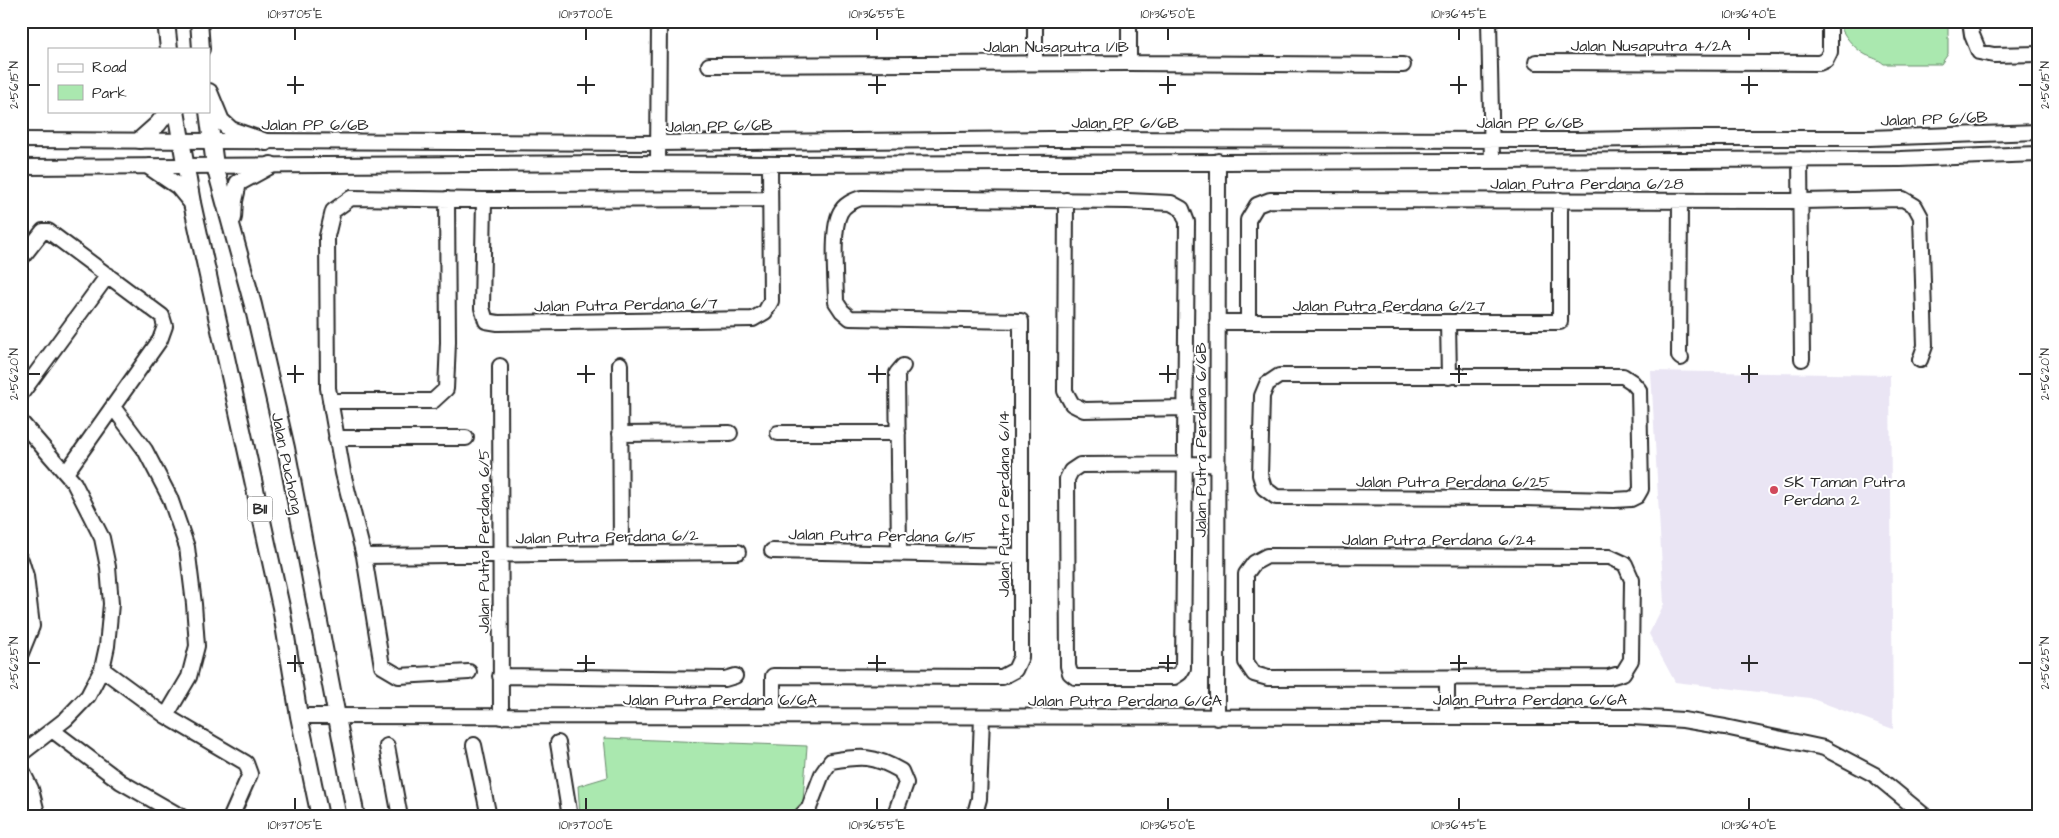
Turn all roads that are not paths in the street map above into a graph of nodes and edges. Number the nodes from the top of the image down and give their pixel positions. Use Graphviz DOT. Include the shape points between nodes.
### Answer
graph roads {
  1 [pos="166,21"];
  2 [pos="199,21"];
  3 [pos="659,21"];
  4 [pos="1035,21"];
  5 [pos="1129,21"];
  6 [pos="1489,21"];
  7 [pos="1830,21"];
  8 [pos="1970,21"];
  9 [pos="168,48"];
  10 [pos="202,48"];
  11 [pos="2038,54"];
  12 [pos="1536,62"];
  13 [pos="1035,63"];
  14 [pos="1129,63"];
  15 [pos="709,65"];
  16 [pos="1403,65"];
  17 [pos="210,94"];
  18 [pos="167,112"];
  19 [pos="176,112"];
  20 [pos="208,112"];
  21 [pos="2038,132"];
  22 [pos="21,140"];
  23 [pos="140,140"];
  24 [pos="181,140"];
  25 [pos="211,140"];
  26 [pos="1492,140"];
  27 [pos="266,142"];
  28 [pos="658,143"];
  29 [pos="2038,154"];
  30 [pos="1800,159"];
  31 [pos="1218,161"];
  32 [pos="1492,161"];
  33 [pos="658,163"];
  34 [pos="770,164"];
  35 [pos="271,165"];
  36 [pos="215,166"];
  37 [pos="21,167"];
  38 [pos="150,167"];
  39 [pos="186,167"];
  40 [pos="447,199"];
  41 [pos="770,199"];
  42 [pos="484,200"];
  43 [pos="1066,200"];
  44 [pos="1560,200"];
  45 [pos="1680,201"];
  46 [pos="1802,201"];
  47 [pos="192,203"];
  48 [pos="232,231"];
  49 [pos="21,259"];
  50 [pos="108,275"];
  51 [pos="1217,322"];
  52 [pos="1248,322"];
  53 [pos="1448,322"];
  54 [pos="1681,358"];
  55 [pos="1802,359"];
  56 [pos="1920,360"];
  57 [pos="620,364"];
  58 [pos="500,366"];
  59 [pos="903,366"];
  60 [pos="1449,377"];
  61 [pos="21,394"];
  62 [pos="330,401"];
  63 [pos="113,407"];
  64 [pos="1185,408"];
  65 [pos="21,422"];
  66 [pos="730,433"];
  67 [pos="778,433"];
  68 [pos="898,433"];
  69 [pos="620,434"];
  70 [pos="336,438"];
  71 [pos="466,438"];
  72 [pos="1185,464"];
  73 [pos="1217,464"];
  74 [pos="66,472"];
  75 [pos="772,551"];
  76 [pos="738,552"];
  77 [pos="621,553"];
  78 [pos="899,553"];
  79 [pos="500,554"];
  80 [pos="364,556"];
  81 [pos="1021,556"];
  82 [pos="21,560"];
  83 [pos="21,653"];
  84 [pos="102,669"];
  85 [pos="469,672"];
  86 [pos="500,676"];
  87 [pos="734,676"];
  88 [pos="1447,678"];
  89 [pos="166,716"];
  90 [pos="299,716"];
  91 [pos="337,716"];
  92 [pos="1447,716"];
  93 [pos="501,717"];
  94 [pos="774,717"];
  95 [pos="982,717"];
  96 [pos="1217,718"];
  97 [pos="52,730"];
  98 [pos="558,744"];
  99 [pos="474,745"];
  100 [pos="387,746"];
  101 [pos="21,754"];
  102 [pos="21,769"];
  103 [pos="38,817"];
  104 [pos="182,817"];
  105 [pos="231,817"];
  106 [pos="320,817"];
  107 [pos="356,817"];
  108 [pos="400,817"];
  109 [pos="489,817"];
  110 [pos="570,817"];
  111 [pos="800,817"];
  112 [pos="894,817"];
  113 [pos="974,817"];
  114 [pos="1926,817"];
  1 -- 9 [label="main road"];
  2 -- 10 [label="main road"];
  3 -- 28 [label="street"];
  4 -- 13 [label="street"];
  5 -- 14 [label="street"];
  6 -- 26 [label="street"];
  7 -- 12 [label="street, Jalan Nusaputra 4/2A" via="1830,52 1826,60 1819,63"];
  8 -- 11 [label="street" via="1979,52 1994,56"];
  13 -- 14 [label="street, Jalan Nusaputra 1/1B"];
  13 -- 15 [label="street, Jalan Nusaputra 1/1B"];
  14 -- 16 [label="street, Jalan Nusaputra 1/1B"];
  17 -- 27 [label="main road" via="221,121 231,130"];
  18 -- 23 [label="main road"];
  19 -- 24 [label="main road, B11"];
  20 -- 25 [label="main road, Jalan Puchong / B11"];
  21 -- 26 [label="street, Jalan PP 6/6B" via="1869,138"];
  22 -- 23 [label="street, Jalan PP 6/6B"];
  23 -- 24 [label="street, Jalan PP 6/6B"];
  24 -- 25 [label="street, Jalan PP 6/6B"];
  24 -- 39 [label="main road, B11"];
  25 -- 27 [label="street, Jalan PP 6/6B"];
  25 -- 36 [label="main road, Jalan Puchong / B11"];
  26 -- 28 [label="street, Jalan PP 6/6B" via="1041,139"];
  26 -- 32 [label="street"];
  27 -- 28 [label="street, Jalan PP 6/6B"];
  28 -- 33 [label="street"];
  29 -- 30 [label="street"];
  30 -- 32 [label="street"];
  30 -- 46 [label="street"];
  31 -- 32 [label="street"];
  31 -- 34 [label="street"];
  31 -- 51 [label="street, Jalan Putra Perdana 6/6B"];
  33 -- 34 [label="street"];
  33 -- 35 [label="street"];
  34 -- 41 [label="street"];
  35 -- 36 [label="street"];
  35 -- 48 [label="main road" via="238,183"];
  36 -- 39 [label="street"];
  36 -- 48 [label="main road, Jalan Puchong / B11"];
  37 -- 38 [label="street"];
  38 -- 39 [label="street"];
  38 -- 47 [label="main road" via="178,186"];
  39 -- 47 [label="main road, B11"];
  40 -- 42 [label="street"];
  40 -- 62 [label="street" via="351,198 333,211 327,236"];
  40 -- 62 [label="street" via="446,389 434,401"];
  41 -- 42 [label="street"];
  41 -- 42 [label="street, Jalan Putra Perdana 6/7" via="770,301 765,312 753,320 498,324 486,320 482,308"];
  43 -- 64 [label="street" via="1171,203 1182,209 1186,222"];
  43 -- 64 [label="street" via="1065,391 1072,404 1084,410"];
  43 -- 81 [label="street, Jalan Putra Perdana 6/14" via="861,198 849,202 840,212 836,231 836,302 850,318 1020,321"];
  44 -- 45 [label="street, Jalan Putra Perdana 6/28"];
  44 -- 52 [label="street, Jalan Putra Perdana 6/28" via="1270,200 1257,205 1248,220"];
  44 -- 53 [label="street, Jalan Putra Perdana 6/27" via="1560,322"];
  45 -- 46 [label="street, Jalan Putra Perdana 6/28"];
  45 -- 54 [label="street"];
  46 -- 55 [label="street"];
  46 -- 56 [label="street, Jalan Putra Perdana 6/28" via="1903,199 1915,206 1921,217 1922,236 1925,346"];
  47 -- 90 [label="main road, B11" via="281,607"];
  48 -- 91 [label="main road, Jalan Puchong / B11" via="253,305 286,448"];
  49 -- 50 [label="street" via="38,235 48,231"];
  50 -- 61 [label="street"];
  50 -- 63 [label="street" via="162,316 165,326 160,340"];
  51 -- 52 [label="street, Jalan Putra Perdana 6/27"];
  51 -- 73 [label="street, Jalan Putra Perdana 6/6B"];
  52 -- 53 [label="street, Jalan Putra Perdana 6/27"];
  53 -- 60 [label="street"];
  57 -- 69 [label="street"];
  58 -- 79 [label="street, Jalan Putra Perdana 6/5"];
  59 -- 68 [label="street" via="897,373"];
  60 -- 60 [label="street, Jalan Putra Perdana 6/25" via="1624,376 1639,390 1641,489 1637,496 1631,499 1276,497 1264,488 1260,475 1262,396 1267,384 1279,376"];
  62 -- 70 [label="street"];
  63 -- 74 [label="street"];
  63 -- 89 [label="street" via="145,450 170,498 187,547 197,646 189,677"];
  64 -- 72 [label="street"];
  65 -- 74 [label="street"];
  66 -- 69 [label="street"];
  67 -- 68 [label="street"];
  68 -- 78 [label="street"];
  69 -- 77 [label="street"];
  70 -- 71 [label="street"];
  70 -- 80 [label="street"];
  72 -- 72 [label="street" via="1080,465 1071,471 1067,479 1068,666 1075,677 1174,677 1180,674 1183,668"];
  72 -- 73 [label="street"];
  73 -- 96 [label="street, Jalan Putra Perdana 6/6B"];
  74 -- 84 [label="street" via="102,538 108,567 111,604"];
  75 -- 78 [label="street, Jalan Putra Perdana 6/15"];
  76 -- 77 [label="street, Jalan Putra Perdana 6/2"];
  77 -- 79 [label="street, Jalan Putra Perdana 6/2"];
  78 -- 81 [label="street, Jalan Putra Perdana 6/15"];
  79 -- 80 [label="street, Jalan Putra Perdana 6/2"];
  79 -- 86 [label="street, Jalan Putra Perdana 6/5"];
  80 -- 85 [label="street" via="382,666 399,676"];
  81 -- 94 [label="street, Jalan Putra Perdana 6/14" via="1021,657 1015,670 1002,678 773,676"];
  82 -- 83 [label="street" via="32,626"];
  84 -- 89 [label="street"];
  84 -- 97 [label="street" via="88,696"];
  86 -- 87 [label="street" via="725,679"];
  86 -- 93 [label="street, Jalan Putra Perdana 6/5"];
  88 -- 88 [label="street, Jalan Putra Perdana 6/24" via="1268,678 1254,674 1246,662 1246,574 1254,563 1267,556 1610,557 1625,564 1632,580 1632,598 1631,660 1624,673 1609,677"];
  88 -- 92 [label="street"];
  89 -- 105 [label="street" via="246,763 250,774"];
  90 -- 91 [label="street, Jalan Putra Perdana 6/6A"];
  90 -- 106 [label="main road, B11"];
  91 -- 93 [label="street, Jalan Putra Perdana 6/6A"];
  91 -- 107 [label="main road, Jalan Puchong / B11"];
  92 -- 96 [label="street, Jalan Putra Perdana 6/6A"];
  92 -- 114 [label="street, Jalan Putra Perdana 6/6A" via="1632,717 1682,720 1744,730 1824,748 1874,775"];
  93 -- 94 [label="street, Jalan Putra Perdana 6/6A"];
  94 -- 95 [label="street, Jalan Putra Perdana 6/6A"];
  95 -- 96 [label="street, Jalan Putra Perdana 6/6A"];
  95 -- 113 [label="street" via="979,799"];
  97 -- 101 [label="street"];
  97 -- 104 [label="street" via="121,782"];
  98 -- 110 [label="street"];
  99 -- 109 [label="street"];
  100 -- 108 [label="street"];
  102 -- 103 [label="street"];
  111 -- 112 [label="street" via="809,808 822,774 831,761 861,756 884,761 901,771 906,783"];
}
